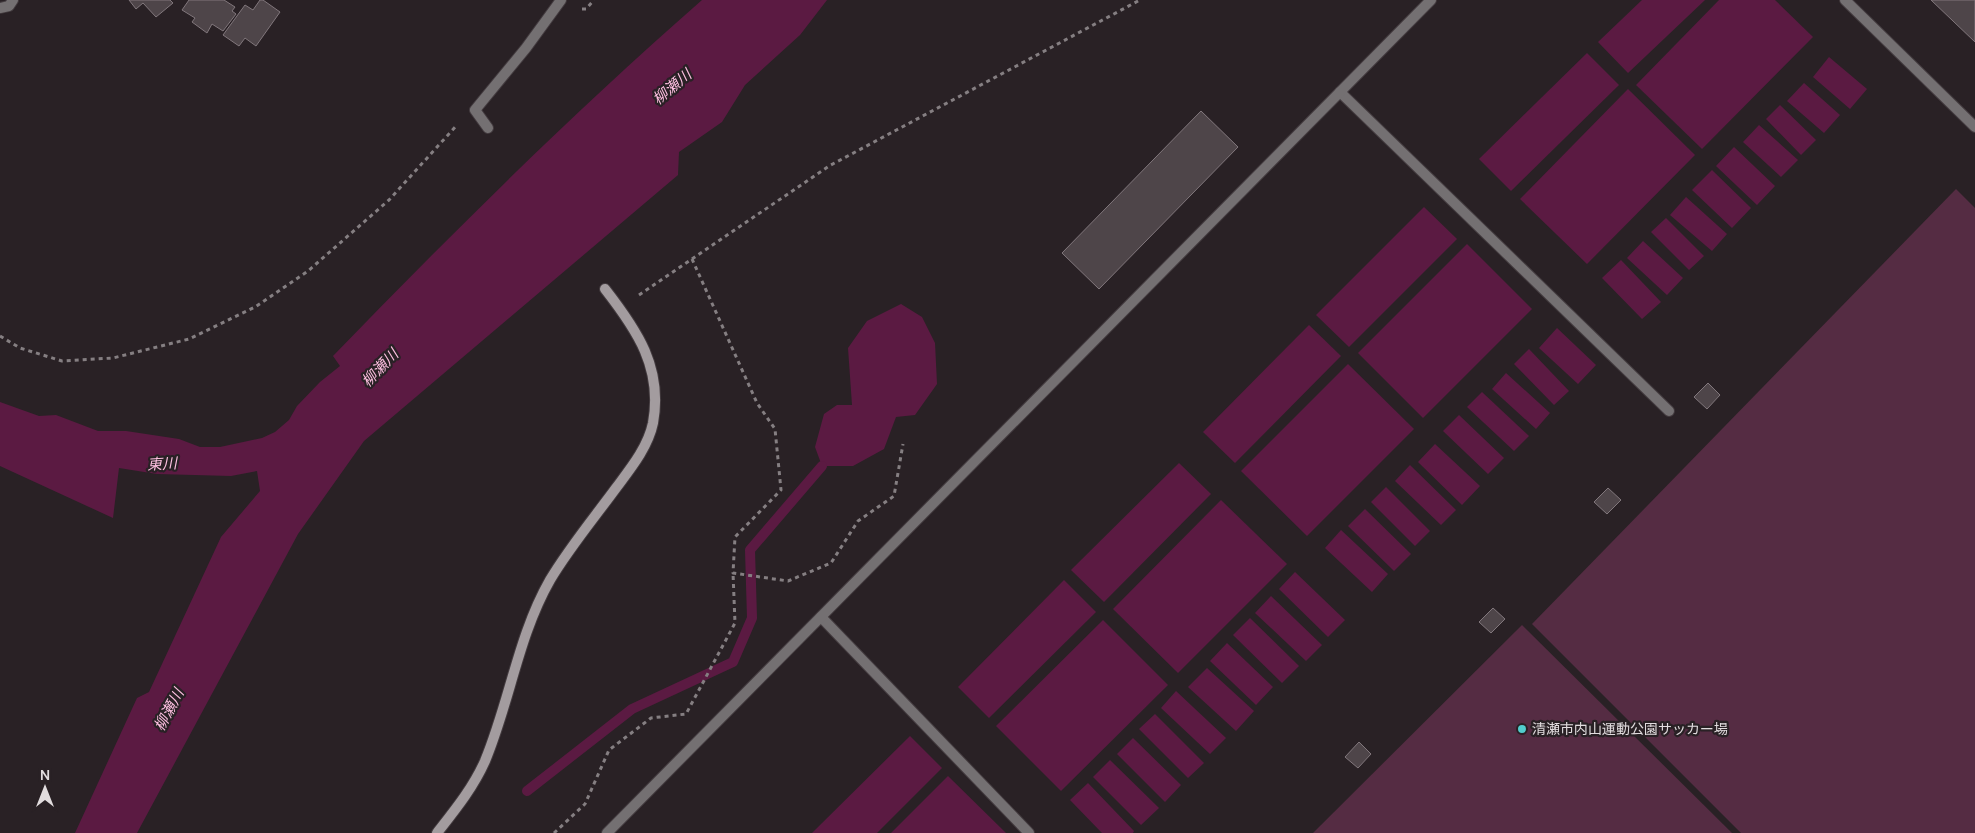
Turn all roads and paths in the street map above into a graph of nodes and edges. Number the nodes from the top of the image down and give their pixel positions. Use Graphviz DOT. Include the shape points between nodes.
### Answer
graph roads {
  1 [pos="13,0"];
  2 [pos="561,0"];
  3 [pos="1140,0"];
  4 [pos="1431,0"];
  5 [pos="1846,0"];
  6 [pos="0,8"];
  7 [pos="1340,92"];
  8 [pos="475,110"];
  9 [pos="1975,127"];
  10 [pos="488,128"];
  11 [pos="692,259"];
  12 [pos="605,289"];
  13 [pos="620,308"];
  14 [pos="0,336"];
  15 [pos="1669,410"];
  16 [pos="903,444"];
  17 [pos="734,573"];
  18 [pos="821,617"];
  19 [pos="437,833"];
  20 [pos="554,833"];
  21 [pos="608,833"];
  22 [pos="1029,833"];
  1 -- 6 [label="street" via="9,6"];
  2 -- 8 [label="street"];
  3 -- 11 [label="path" via="829,166"];
  4 -- 7 [label="street"];
  5 -- 9 [label="street"];
  7 -- 15 [label="street"];
  7 -- 18 [label="street"];
  8 -- 10 [label="street"];
  8 -- 14 [label="path" via="449,132 390,200 308,271 255,307 190,339 113,358 62,362 20,348"];
  11 -- 13 [label="path"];
  11 -- 17 [label="path" via="757,403 776,429 781,490 735,537"];
  12 -- 13 [label="street"];
  13 -- 19 [label="street" via="653,369 654,405 649,436 636,462 551,578 537,603 485,760 468,793"];
  16 -- 17 [label="path" via="894,496 858,521 831,563 788,581"];
  17 -- 20 [label="path" via="735,623 686,714 651,718 608,750 585,804"];
  18 -- 21 [label="street"];
  18 -- 22 [label="street"];
}
